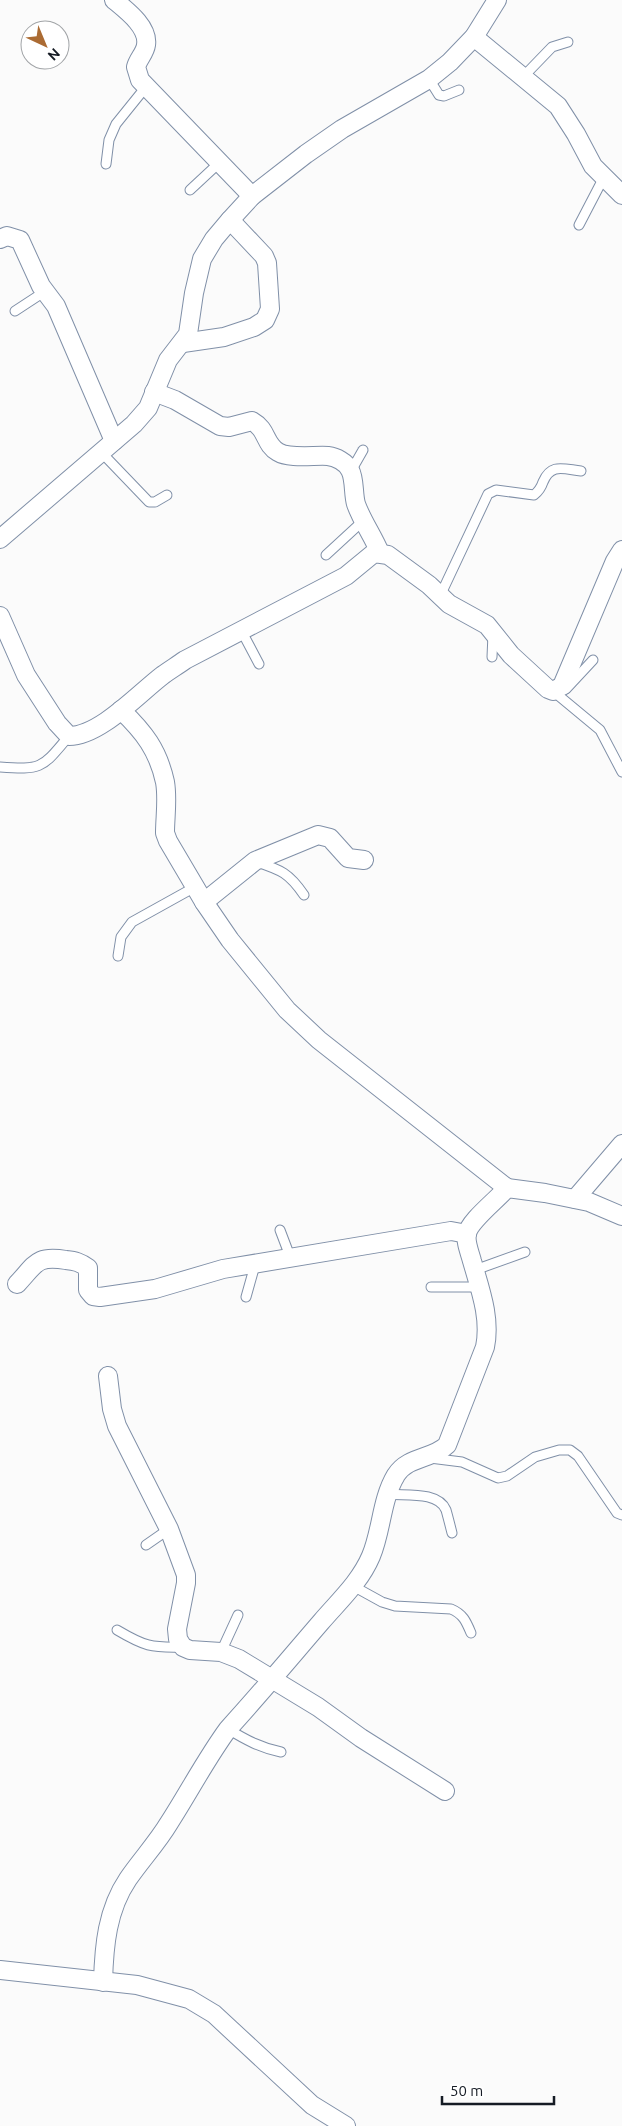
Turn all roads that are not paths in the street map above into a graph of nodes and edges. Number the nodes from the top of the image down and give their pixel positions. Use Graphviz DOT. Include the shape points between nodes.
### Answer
graph roads {
  1 [pos="114,0"];
  2 [pos="496,0"];
  3 [pos="474,37"];
  4 [pos="568,42"];
  5 [pos="523,77"];
  6 [pos="429,79"];
  7 [pos="145,88"];
  8 [pos="459,90"];
  9 [pos="219,162"];
  10 [pos="106,164"];
  11 [pos="604,177"];
  12 [pos="190,190"];
  13 [pos="622,195"];
  14 [pos="252,196"];
  15 [pos="230,220"];
  16 [pos="579,226"];
  17 [pos="0,239"];
  18 [pos="44,292"];
  19 [pos="15,311"];
  20 [pos="183,343"];
  21 [pos="154,392"];
  22 [pos="114,441"];
  23 [pos="363,450"];
  24 [pos="101,452"];
  25 [pos="351,471"];
  26 [pos="581,471"];
  27 [pos="167,495"];
  28 [pos="364,520"];
  29 [pos="0,539"];
  30 [pos="622,550"];
  31 [pos="380,553"];
  32 [pos="326,555"];
  33 [pos="440,596"];
  34 [pos="0,616"];
  35 [pos="241,630"];
  36 [pos="494,632"];
  37 [pos="492,657"];
  38 [pos="593,660"];
  39 [pos="259,664"];
  40 [pos="556,694"];
  41 [pos="121,710"];
  42 [pos="69,736"];
  43 [pos="0,767"];
  44 [pos="622,772"];
  45 [pos="364,860"];
  46 [pos="255,862"];
  47 [pos="200,895"];
  48 [pos="304,895"];
  49 [pos="118,956"];
  50 [pos="622,1144"];
  51 [pos="507,1188"];
  52 [pos="575,1199"];
  53 [pos="622,1216"];
  54 [pos="280,1230"];
  55 [pos="467,1234"];
  56 [pos="524,1252"];
  57 [pos="291,1259"];
  58 [pos="255,1265"];
  59 [pos="477,1278"];
  60 [pos="17,1284"];
  61 [pos="431,1287"];
  62 [pos="246,1297"];
  63 [pos="108,1376"];
  64 [pos="420,1458"];
  65 [pos="388,1494"];
  66 [pos="622,1515"];
  67 [pos="169,1530"];
  68 [pos="452,1533"];
  69 [pos="146,1545"];
  70 [pos="353,1586"];
  71 [pos="238,1615"];
  72 [pos="117,1630"];
  73 [pos="471,1632"];
  74 [pos="183,1647"];
  75 [pos="221,1652"];
  76 [pos="273,1679"];
  77 [pos="228,1729"];
  78 [pos="281,1752"];
  79 [pos="445,1791"];
  80 [pos="0,1970"];
  81 [pos="103,1982"];
  82 [pos="346,2126"];
  1 -- 7 [label="street" via="144,32 146,44 136,72"];
  2 -- 3 [label="street"];
  3 -- 5 [label="street"];
  3 -- 6 [label="street"];
  4 -- 5 [label="lane" via="552,47"];
  5 -- 11 [label="street" via="558,106 593,166"];
  6 -- 8 [label="lane" via="439,95"];
  6 -- 14 [label="street" via="342,129"];
  7 -- 9 [label="street"];
  7 -- 10 [label="lane" via="116,124 109,140"];
  9 -- 12 [label="lane"];
  9 -- 14 [label="street"];
  11 -- 13 [label="street"];
  11 -- 16 [label="lane"];
  14 -- 15 [label="street"];
  15 -- 20 [label="street" via="202,259 191,322"];
  15 -- 20 [label="street" via="268,263 270,309 265,320 254,327 224,337"];
  17 -- 18 [label="street" via="7,236 20,240"];
  18 -- 19 [label="lane"];
  18 -- 22 [label="street" via="56,306"];
  20 -- 21 [label="street" via="168,360"];
  21 -- 22 [label="street" via="142,416"];
  21 -- 25 [label="street" via="175,400 220,426 252,421 261,426 269,444 279,453 331,457 344,462"];
  22 -- 24 [label="street"];
  23 -- 25 [label="lane"];
  24 -- 27 [label="lane" via="149,502"];
  24 -- 29 [label="street"];
  25 -- 28 [label="street" via="356,504"];
  26 -- 33 [label="lane" via="550,470 541,489 534,495 496,490 488,494"];
  28 -- 31 [label="street"];
  28 -- 32 [label="lane"];
  30 -- 40 [label="street"];
  31 -- 33 [label="street" via="388,555"];
  31 -- 35 [label="street" via="374,554 346,576"];
  33 -- 36 [label="street"];
  34 -- 42 [label="street" via="26,675 56,723"];
  35 -- 39 [label="lane"];
  35 -- 41 [label="street" via="185,660"];
  36 -- 37 [label="lane"];
  36 -- 40 [label="street" via="511,655"];
  38 -- 40 [label="lane"];
  40 -- 44 [label="lane" via="600,730"];
  41 -- 42 [label="street" via="87,732"];
  41 -- 47 [label="street" via="143,732 155,754 165,782 166,833 174,853"];
  42 -- 43 [label="lane" via="41,765 29,769"];
  45 -- 46 [label="street" via="348,858 330,838 318,835"];
  46 -- 47 [label="street"];
  46 -- 48 [label="lane" via="285,873"];
  47 -- 49 [label="lane" via="132,922 121,937"];
  47 -- 51 [label="street" via="230,940 287,1010 319,1040"];
  50 -- 52 [label="street"];
  51 -- 52 [label="street"];
  51 -- 55 [label="street"];
  52 -- 53 [label="street"];
  54 -- 57 [label="lane"];
  55 -- 57 [label="street" via="451,1231"];
  55 -- 59 [label="street"];
  56 -- 59 [label="lane"];
  57 -- 58 [label="street"];
  58 -- 60 [label="street" via="223,1269 155,1289 100,1297 93,1296 88,1290 88,1268 81,1262 49,1257 41,1259"];
  58 -- 62 [label="lane"];
  59 -- 61 [label="lane"];
  59 -- 64 [label="street" via="488,1323 485,1347 447,1445"];
  63 -- 67 [label="street" via="117,1426"];
  64 -- 65 [label="street" via="406,1464 396,1475"];
  64 -- 66 [label="lane" via="462,1462 498,1478 507,1476 535,1457 570,1450"];
  65 -- 68 [label="lane" via="431,1497 439,1501 446,1510"];
  65 -- 70 [label="street" via="371,1556"];
  67 -- 69 [label="lane"];
  67 -- 74 [label="street" via="186,1574 177,1629"];
  70 -- 73 [label="lane" via="395,1606 451,1609 466,1621"];
  70 -- 76 [label="street"];
  71 -- 75 [label="lane"];
  72 -- 74 [label="lane" via="152,1647"];
  74 -- 75 [label="street"];
  75 -- 76 [label="street"];
  76 -- 77 [label="street"];
  76 -- 79 [label="street"];
  77 -- 78 [label="lane" via="258,1746"];
  77 -- 81 [label="street" via="117,1898 104,1941"];
  80 -- 81 [label="street"];
  81 -- 82 [label="street" via="137,1985 170,1993 202,2006 312,2105"];
}
